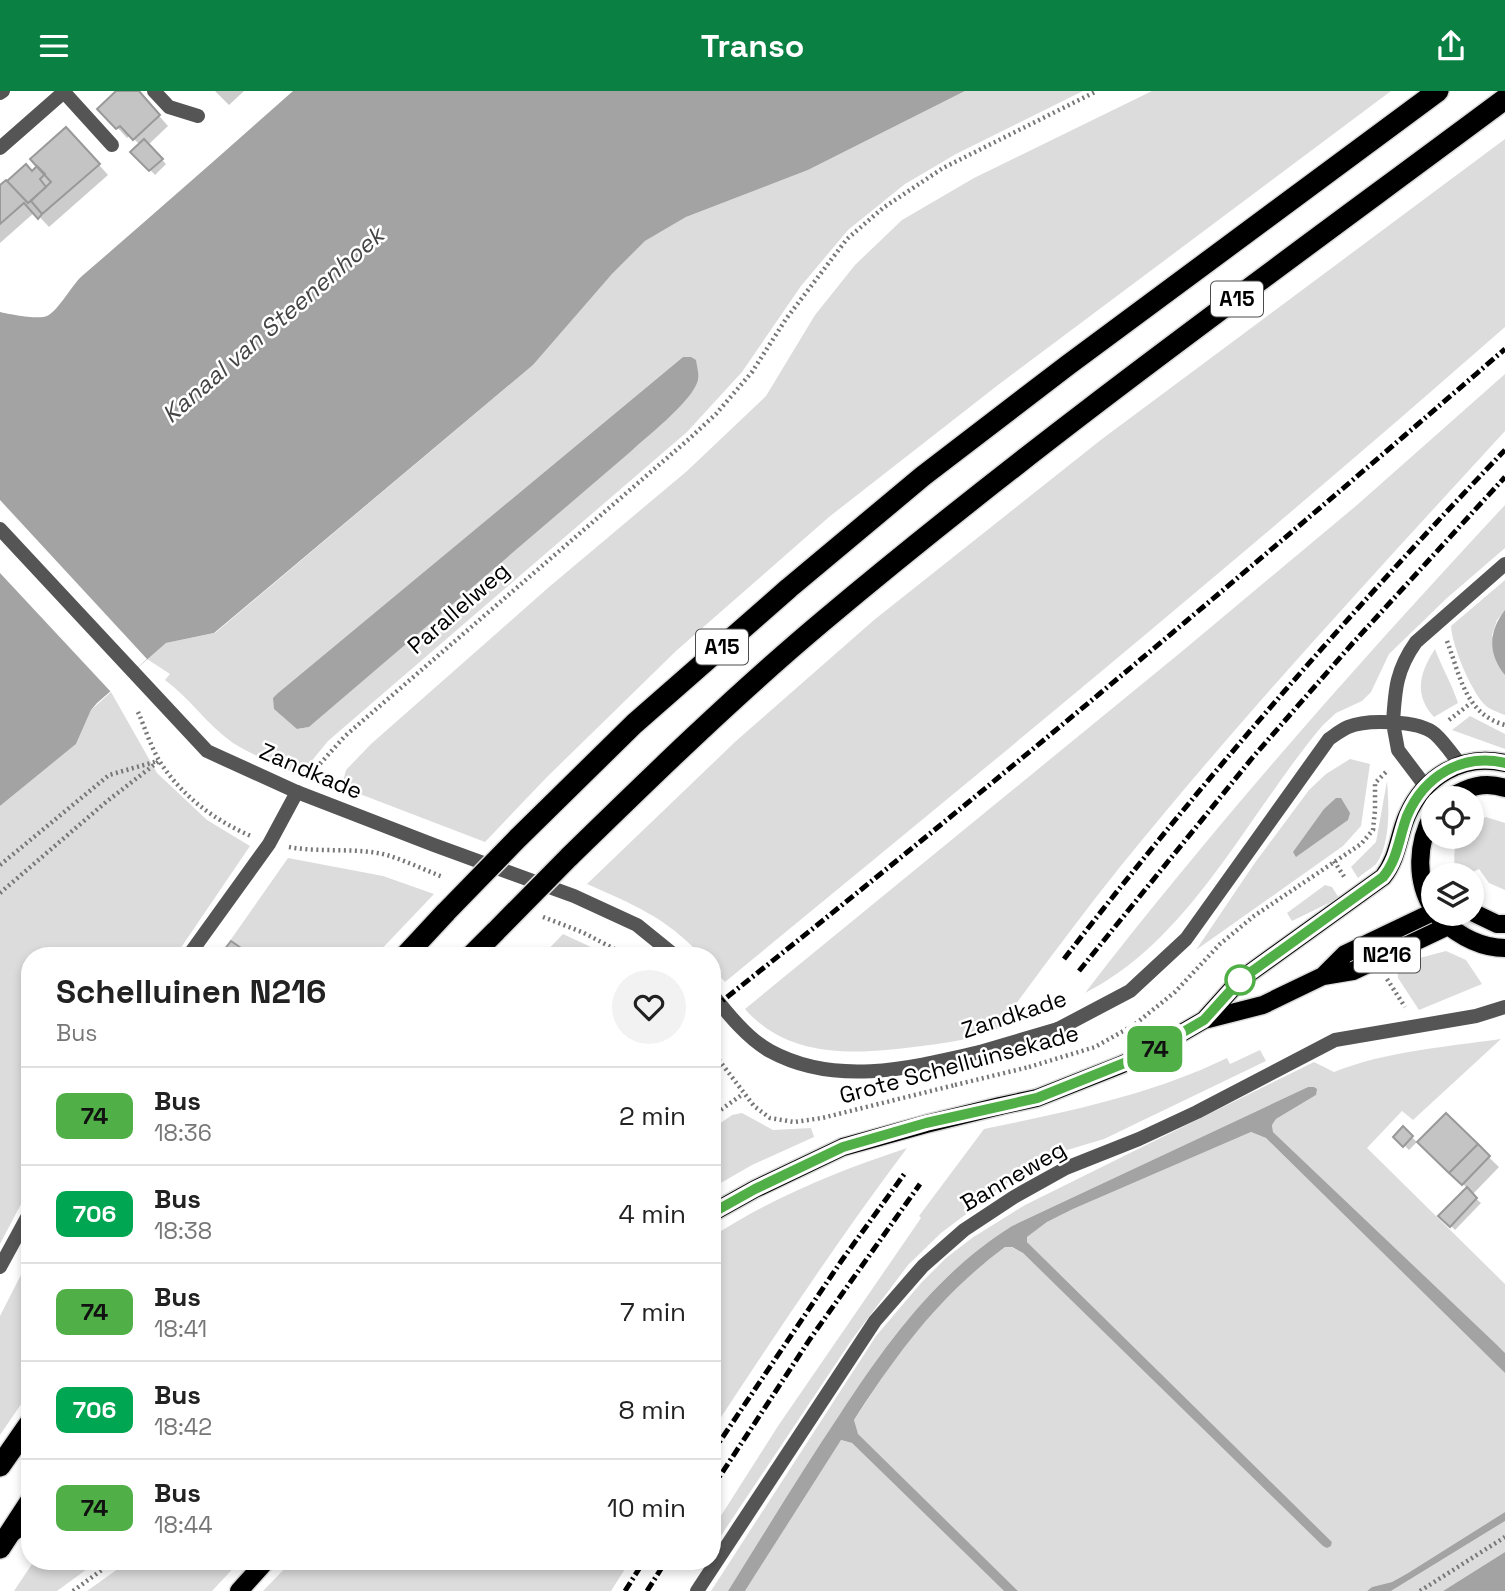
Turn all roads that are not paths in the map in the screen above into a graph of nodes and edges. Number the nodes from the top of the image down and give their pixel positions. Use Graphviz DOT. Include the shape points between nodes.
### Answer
graph roads {
  1 [pos="64,91"];
  2 [pos="154,91"];
  3 [pos="1438,91"];
  4 [pos="1505,99"];
  5 [pos="198,116"];
  6 [pos="112,145"];
  7 [pos="0,148"];
  8 [pos="0,529"];
  9 [pos="1505,564"];
  10 [pos="1393,723"];
  11 [pos="1505,763"];
  12 [pos="1460,764"];
  13 [pos="1425,786"];
  14 [pos="1434,786"];
  15 [pos="1472,786"];
  16 [pos="1505,788"];
  17 [pos="297,792"];
  18 [pos="1421,798"];
  19 [pos="1422,849"];
  20 [pos="1421,873"];
  21 [pos="1484,918"];
  22 [pos="1505,924"];
  23 [pos="1421,926"];
  24 [pos="1450,926"];
  25 [pos="195,947"];
  26 [pos="414,947"];
  27 [pos="480,947"];
  28 [pos="664,947"];
  29 [pos="1504,952"];
  30 [pos="721,1004"];
  31 [pos="1505,1007"];
  32 [pos="1204,1020"];
  33 [pos="721,1208"];
  34 [pos="21,1229"];
  35 [pos="0,1268"];
  36 [pos="21,1436"];
  37 [pos="0,1467"];
  38 [pos="21,1516"];
  39 [pos="0,1548"];
  40 [pos="721,1555"];
  41 [pos="259,1570"];
  42 [pos="711,1570"];
  43 [pos="239,1591"];
  44 [pos="697,1591"];
  1 -- 6 [label="street"];
  1 -- 7 [label="street"];
  2 -- 5 [label="street" via="169,107"];
  3 -- 26 [label="highway, A15, bridge" via="923,476 789,588 645,715"];
  4 -- 27 [label="highway, A15, bridge" via="954,513 820,624 676,753"];
  8 -- 17 [label="street, Zandkade" via="207,751"];
  9 -- 10 [label="street" via="1406,656 1397,675"];
  10 -- 12 [label="street, Zandkade" via="1434,733"];
  10 -- 13 [label="street" via="1398,750"];
  10 -- 30 [label="street, Zandkade, bridge" via="1347,727 1329,739 1186,939 1130,991 1058,1029 887,1071 847,1072 820,1069 768,1050"];
  11 -- 12 [label="main road, N216" via="1477,760"];
  12 -- 14 [label="main road, N216" via="1440,774"];
  15 -- 16 [label="main road"];
  17 -- 25 [label="street" via="269,844"];
  17 -- 28 [label="street, Zandkade" via="574,896 637,925"];
  18 -- 32 [label="main road, N216" via="1414,801 1397,854 1383,877 1240,980"];
  19 -- 20 [label="main road, N216"];
  21 -- 22 [label="main road"];
  23 -- 32 [label="main road, N216" via="1353,971 1322,976 1263,1005"];
  24 -- 29 [label="main road, N216" via="1461,936"];
  31 -- 40 [label="street, Banneweg" via="1335,1041 1197,1112 1066,1168 964,1230 923,1266 875,1321"];
  32 -- 33 [label="main road, N216, bridge" via="1142,1056 1037,1098 843,1147"];
  34 -- 35 [label="street"];
  36 -- 37 [label="highway"];
  38 -- 39 [label="highway"];
  41 -- 43 [label="main road"];
  42 -- 44 [label="street, Banneweg"];
}
